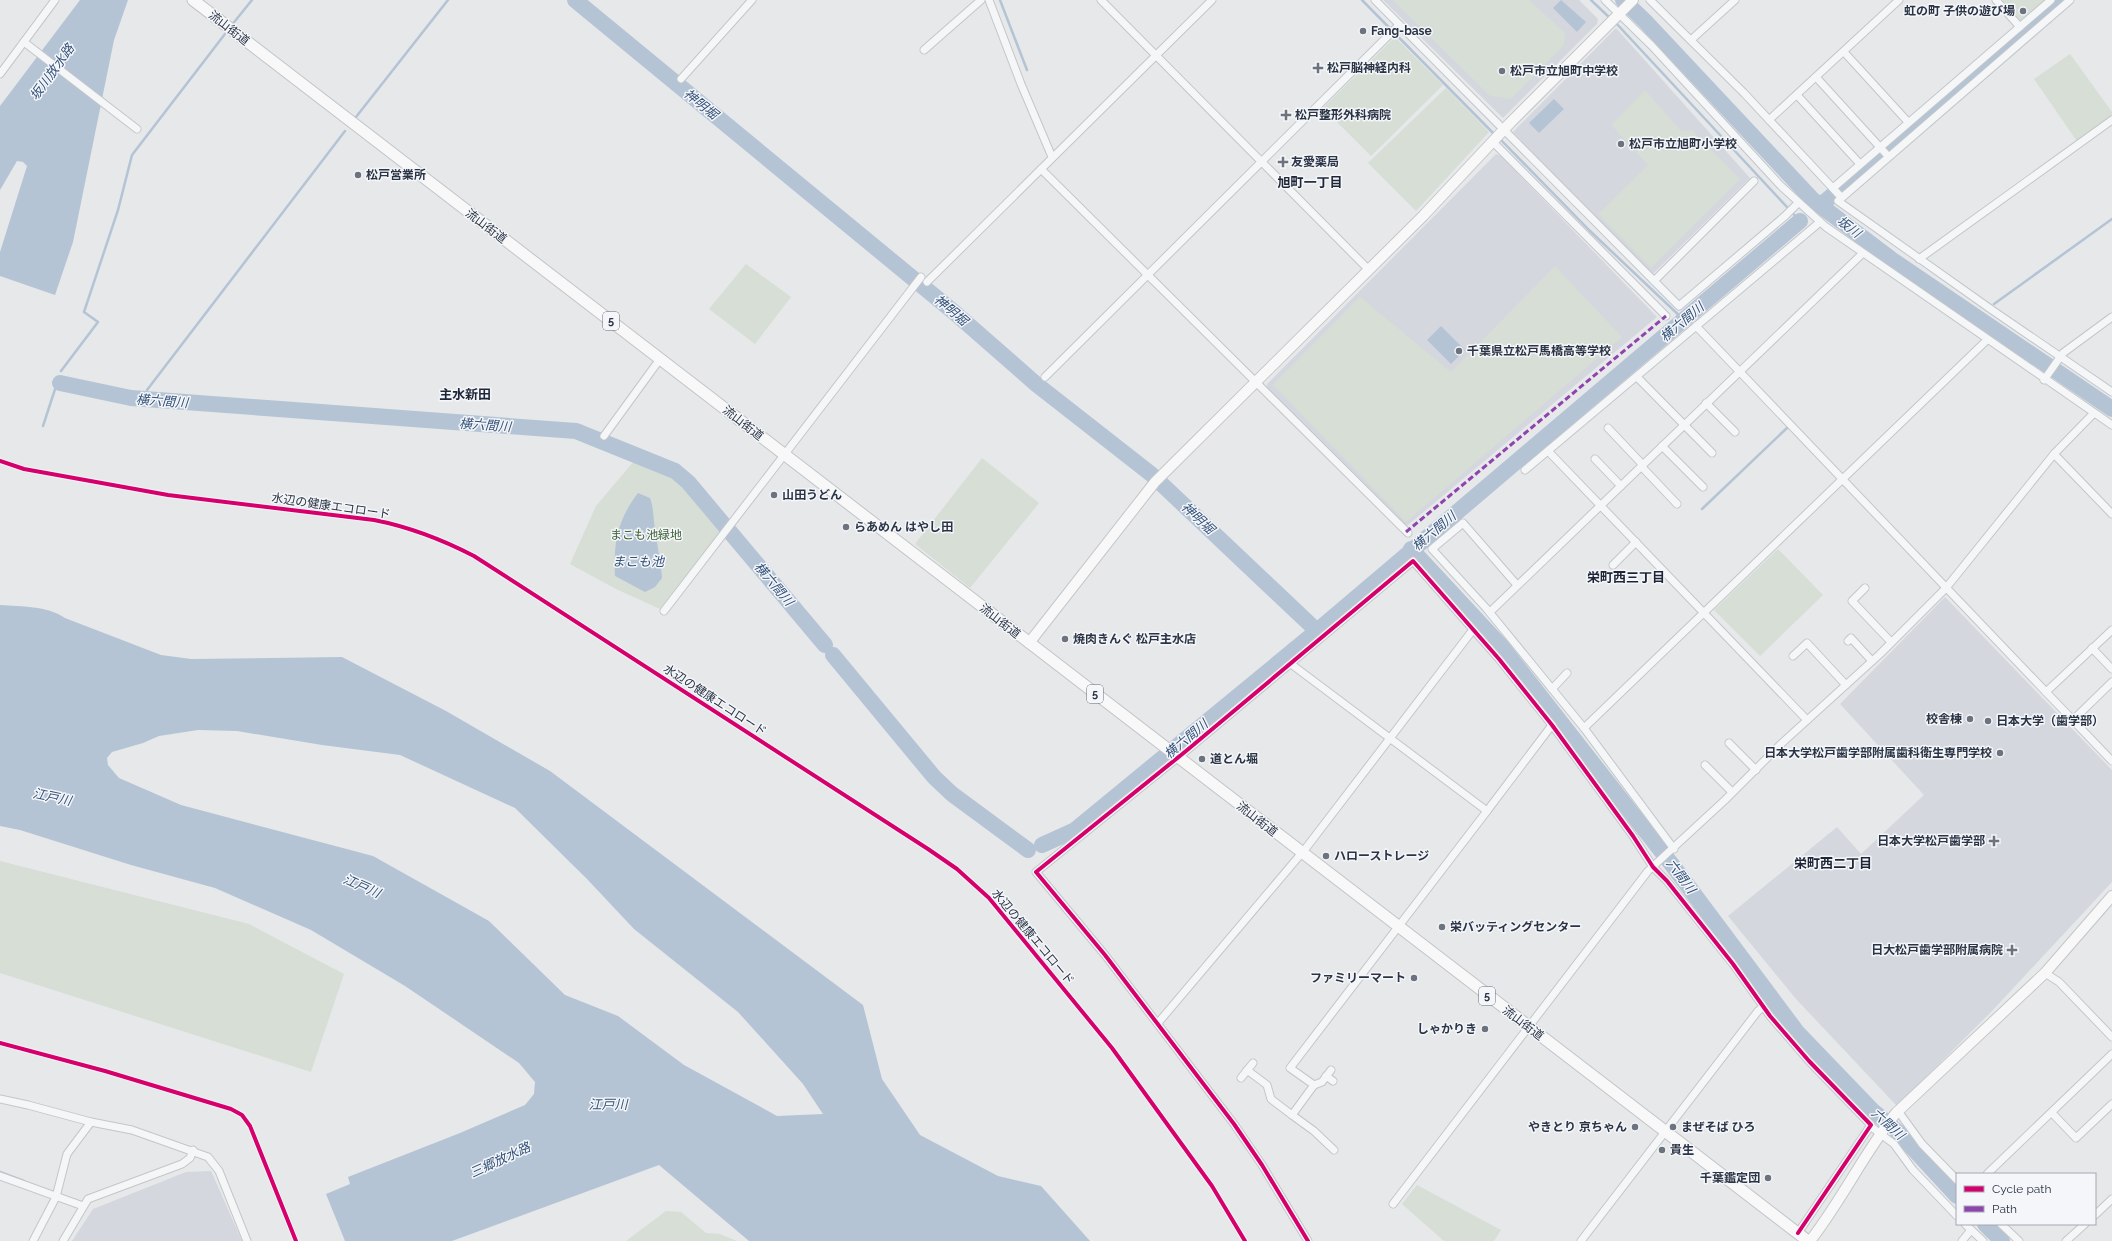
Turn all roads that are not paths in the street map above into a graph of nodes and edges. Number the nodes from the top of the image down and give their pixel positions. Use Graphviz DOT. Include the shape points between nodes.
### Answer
graph roads {
  1 [pos="55,0"];
  2 [pos="193,0"];
  3 [pos="752,0"];
  4 [pos="981,0"];
  5 [pos="989,0"];
  6 [pos="1101,0"];
  7 [pos="1212,0"];
  8 [pos="1375,0"];
  9 [pos="1605,0"];
  10 [pos="1633,0"];
  11 [pos="1650,0"];
  12 [pos="1735,0"];
  13 [pos="1899,0"];
  14 [pos="1996,0"];
  15 [pos="2051,0"];
  16 [pos="2070,0"];
  17 [pos="1620,13"];
  18 [pos="1399,25"];
  19 [pos="2020,27"];
  20 [pos="1691,40"];
  21 [pos="24,42"];
  22 [pos="924,50"];
  23 [pos="1844,52"];
  24 [pos="1155,56"];
  25 [pos="0,74"];
  26 [pos="1816,77"];
  27 [pos="681,78"];
  28 [pos="1797,95"];
  29 [pos="1769,120"];
  30 [pos="2112,120"];
  31 [pos="1908,122"];
  32 [pos="137,129"];
  33 [pos="1503,130"];
  34 [pos="1493,142"];
  35 [pos="1880,147"];
  36 [pos="1888,156"];
  37 [pos="1052,157"];
  38 [pos="1261,162"];
  39 [pos="1860,164"];
  40 [pos="1042,169"];
  41 [pos="1754,181"];
  42 [pos="1833,188"];
  43 [pos="1840,196"];
  44 [pos="1798,203"];
  45 [pos="1819,220"];
  46 [pos="1610,238"];
  47 [pos="1600,249"];
  48 [pos="1862,254"];
  49 [pos="1919,259"];
  50 [pos="1369,270"];
  51 [pos="1148,274"];
  52 [pos="1654,281"];
  53 [pos="1666,316"];
  54 [pos="2112,318"];
  55 [pos="1696,326"];
  56 [pos="1987,340"];
  57 [pos="2059,358"];
  58 [pos="660,359"];
  59 [pos="1740,371"];
  60 [pos="1637,376"];
  61 [pos="1045,377"];
  62 [pos="2045,378"];
  63 [pos="1256,382"];
  64 [pos="2112,392"];
  65 [pos="1706,403"];
  66 [pos="2093,414"];
  67 [pos="1684,425"];
  68 [pos="2112,425"];
  69 [pos="1608,428"];
  70 [pos="1735,432"];
  71 [pos="604,436"];
  72 [pos="1662,446"];
  73 [pos="1548,451"];
  74 [pos="1712,453"];
  75 [pos="2054,454"];
  76 [pos="784,455"];
  77 [pos="1595,459"];
  78 [pos="1642,465"];
  79 [pos="1525,470"];
  80 [pos="1843,479"];
  81 [pos="1621,486"];
  82 [pos="1703,487"];
  83 [pos="1677,504"];
  84 [pos="1601,505"];
  85 [pos="2112,514"];
  86 [pos="1408,533"];
  87 [pos="1636,542"];
  88 [pos="1613,565"];
  89 [pos="1517,585"];
  90 [pos="1865,588"];
  91 [pos="1946,588"];
  92 [pos="664,611"];
  93 [pos="1490,612"];
  94 [pos="1704,612"];
  95 [pos="2112,630"];
  96 [pos="1472,631"];
  97 [pos="1848,641"];
  98 [pos="1891,642"];
  99 [pos="1029,643"];
  100 [pos="2092,648"];
  101 [pos="1793,656"];
  102 [pos="1872,661"];
  103 [pos="1291,664"];
  104 [pos="2112,669"];
  105 [pos="1567,673"];
  106 [pos="2112,682"];
  107 [pos="1846,685"];
  108 [pos="1552,689"];
  109 [pos="2046,692"];
  110 [pos="1807,720"];
  111 [pos="2073,720"];
  112 [pos="1552,725"];
  113 [pos="1584,728"];
  114 [pos="1390,739"];
  115 [pos="1729,743"];
  116 [pos="1176,757"];
  117 [pos="2112,761"];
  118 [pos="1705,765"];
  119 [pos="1756,770"];
  120 [pos="1732,792"];
  121 [pos="1486,811"];
  122 [pos="1674,849"];
  123 [pos="1302,853"];
  124 [pos="1653,867"];
  125 [pos="2112,896"];
  126 [pos="1398,927"];
  127 [pos="2045,973"];
  128 [pos="1763,1007"];
  129 [pos="1158,1023"];
  130 [pos="1528,1027"];
  131 [pos="2112,1037"];
  132 [pos="2112,1054"];
  133 [pos="1253,1063"];
  134 [pos="1247,1070"];
  135 [pos="1241,1078"];
  136 [pos="1333,1081"];
  137 [pos="1314,1085"];
  138 [pos="0,1099"];
  139 [pos="2112,1104"];
  140 [pos="1897,1113"];
  141 [pos="2052,1113"];
  142 [pos="1292,1114"];
  143 [pos="91,1122"];
  144 [pos="1870,1126"];
  145 [pos="1664,1131"];
  146 [pos="1882,1133"];
  147 [pos="193,1150"];
  148 [pos="1334,1150"];
  149 [pos="1991,1173"];
  150 [pos="0,1176"];
  151 [pos="1956,1179"];
  152 [pos="56,1197"];
  153 [pos="2112,1199"];
  154 [pos="1393,1204"];
  155 [pos="82,1206"];
  156 [pos="2096,1214"];
  157 [pos="1956,1215"];
  158 [pos="1966,1225"];
  159 [pos="2002,1225"];
  160 [pos="2084,1225"];
  161 [pos="1971,1230"];
  162 [pos="1804,1238"];
  163 [pos="33,1241"];
  164 [pos="63,1241"];
  165 [pos="247,1241"];
  166 [pos="1308,1241"];
  167 [pos="1581,1241"];
  168 [pos="1962,1241"];
  169 [pos="1983,1241"];
  170 [pos="2019,1241"];
  171 [pos="2066,1241"];
  1 -- 21 [label="street"];
  2 -- 58 [label="main road, 流山街道 / 5"];
  3 -- 27 [label="street"];
  4 -- 22 [label="street"];
  5 -- 37 [label="street"];
  6 -- 24 [label="street"];
  7 -- 24 [label="street"];
  8 -- 18 [label="street"];
  9 -- 17 [label="street"];
  10 -- 17 [label="street"];
  11 -- 20 [label="street"];
  12 -- 20 [label="street"];
  13 -- 23 [label="street"];
  14 -- 19 [label="street"];
  15 -- 19 [label="street"];
  16 -- 36 [label="street"];
  17 -- 33 [label="street"];
  17 -- 44 [label="street"];
  18 -- 33 [label="street"];
  18 -- 38 [label="street"];
  19 -- 31 [label="street"];
  20 -- 29 [label="street"];
  21 -- 25 [label="street"];
  21 -- 32 [label="street"];
  23 -- 26 [label="street"];
  23 -- 31 [label="street"];
  24 -- 37 [label="street"];
  24 -- 38 [label="street"];
  26 -- 28 [label="street"];
  26 -- 35 [label="street"];
  28 -- 29 [label="street"];
  28 -- 39 [label="street"];
  29 -- 42 [label="street"];
  30 -- 49 [label="street"];
  31 -- 35 [label="street"];
  33 -- 34 [label="street"];
  33 -- 46 [label="street"];
  34 -- 47 [label="street"];
  34 -- 50 [label="street"];
  35 -- 36 [label="street"];
  35 -- 39 [label="street"];
  36 -- 43 [label="street"];
  37 -- 40 [label="street"];
  38 -- 50 [label="street"];
  38 -- 51 [label="street"];
  39 -- 42 [label="street"];
  40 -- 51 [label="street"];
  40 -- 76 [label="street" via="924,279 912,287"];
  41 -- 52 [label="street"];
  42 -- 43 [label="street"];
  43 -- 49 [label="street" via="1838,201"];
  44 -- 45 [label="street"];
  44 -- 52 [label="street" via="1679,306"];
  45 -- 48 [label="street"];
  45 -- 55 [label="street"];
  46 -- 47 [label="street"];
  46 -- 52 [label="street"];
  47 -- 53 [label="street"];
  48 -- 56 [label="street"];
  48 -- 59 [label="street"];
  49 -- 57 [label="street"];
  50 -- 63 [label="street"];
  51 -- 61 [label="street"];
  51 -- 63 [label="street"];
  54 -- 57 [label="street"];
  55 -- 59 [label="street"];
  55 -- 60 [label="street"];
  56 -- 62 [label="street"];
  56 -- 80 [label="street"];
  57 -- 62 [label="street"];
  57 -- 64 [label="street"];
  58 -- 71 [label="street"];
  58 -- 76 [label="main road, 流山街道 / 5"];
  59 -- 65 [label="street"];
  59 -- 80 [label="street"];
  60 -- 67 [label="street"];
  60 -- 73 [label="street"];
  62 -- 66 [label="street"];
  63 -- 86 [label="street"];
  63 -- 99 [label="street" via="1142,496"];
  65 -- 67 [label="street"];
  65 -- 70 [label="street"];
  66 -- 68 [label="street"];
  66 -- 75 [label="street"];
  67 -- 72 [label="street"];
  67 -- 74 [label="street"];
  69 -- 78 [label="street"];
  72 -- 78 [label="street"];
  72 -- 82 [label="street"];
  73 -- 79 [label="street"];
  73 -- 84 [label="street"];
  75 -- 85 [label="street"];
  75 -- 91 [label="street"];
  76 -- 92 [label="street"];
  76 -- 99 [label="main road, 流山街道 / 5"];
  77 -- 81 [label="street"];
  78 -- 81 [label="street"];
  78 -- 83 [label="street"];
  80 -- 91 [label="street"];
  80 -- 94 [label="street"];
  81 -- 84 [label="street"];
  84 -- 87 [label="street"];
  84 -- 89 [label="street"];
  87 -- 88 [label="street"];
  87 -- 94 [label="street"];
  89 -- 93 [label="street"];
  89 -- 93 [label="street" via="1463,523 1432,549"];
  90 -- 98 [label="street" via="1852,601"];
  91 -- 98 [label="street"];
  91 -- 109 [label="street"];
  93 -- 108 [label="street"];
  94 -- 110 [label="street"];
  94 -- 113 [label="street"];
  95 -- 100 [label="street"];
  96 -- 103 [label="street" via="1413,562"];
  96 -- 112 [label="street" via="1499,659"];
  96 -- 114 [label="street"];
  97 -- 102 [label="street" via="1851,638"];
  98 -- 102 [label="street"];
  99 -- 116 [label="main road, 流山街道 / 5"];
  100 -- 104 [label="street"];
  100 -- 109 [label="street"];
  101 -- 107 [label="street" via="1807,643"];
  102 -- 107 [label="street"];
  103 -- 114 [label="street"];
  103 -- 116 [label="street"];
  105 -- 108 [label="street"];
  106 -- 111 [label="street"];
  107 -- 110 [label="street"];
  108 -- 113 [label="street"];
  109 -- 111 [label="street"];
  110 -- 119 [label="street"];
  111 -- 117 [label="street"];
  112 -- 121 [label="street"];
  112 -- 124 [label="street"];
  113 -- 122 [label="street"];
  114 -- 121 [label="street"];
  114 -- 123 [label="street"];
  115 -- 119 [label="street"];
  116 -- 123 [label="main road, 流山街道 / 5"];
  116 -- 129 [label="street" via="1036,872"];
  118 -- 120 [label="street"];
  119 -- 120 [label="street"];
  120 -- 122 [label="street"];
  121 -- 126 [label="street"];
  122 -- 124 [label="street"];
  123 -- 126 [label="main road, 流山街道 / 5"];
  123 -- 129 [label="street"];
  124 -- 128 [label="street" via="1689,909"];
  124 -- 130 [label="street"];
  125 -- 127 [label="street"];
  126 -- 130 [label="main road, 流山街道 / 5"];
  126 -- 137 [label="street" via="1290,1068"];
  127 -- 131 [label="street" via="2059,982"];
  127 -- 140 [label="street"];
  128 -- 144 [label="street" via="1789,1039"];
  128 -- 145 [label="street"];
  129 -- 166 [label="street" via="1234,1124"];
  130 -- 145 [label="main road, 流山街道 / 5"];
  130 -- 154 [label="street"];
  132 -- 141 [label="street"];
  133 -- 134 [label="street"];
  134 -- 135 [label="street"];
  134 -- 142 [label="street" via="1267,1085 1271,1099"];
  136 -- 137 [label="street" via="1328,1073 1322,1082"];
  137 -- 142 [label="street"];
  138 -- 143 [label="street"];
  139 -- 141 [label="street" via="2076,1138"];
  140 -- 146 [label="street"];
  140 -- 151 [label="street" via="1922,1144"];
  141 -- 149 [label="street"];
  142 -- 148 [label="street"];
  143 -- 147 [label="street" via="132,1130"];
  143 -- 152 [label="street" via="67,1154"];
  144 -- 146 [label="street"];
  144 -- 162 [label="street"];
  145 -- 162 [label="main road, 流山街道 / 5"];
  145 -- 167 [label="street"];
  146 -- 157 [label="street"];
  146 -- 162 [label="street"];
  147 -- 155 [label="street" via="187,1161 88,1199"];
  147 -- 165 [label="street" via="208,1156 216,1165"];
  150 -- 152 [label="street"];
  152 -- 155 [label="street"];
  152 -- 163 [label="street"];
  153 -- 156 [label="street"];
  155 -- 164 [label="street"];
  158 -- 161 [label="street"];
  159 -- 170 [label="street"];
  160 -- 171 [label="street"];
  161 -- 168 [label="street"];
  161 -- 169 [label="street"];
}
